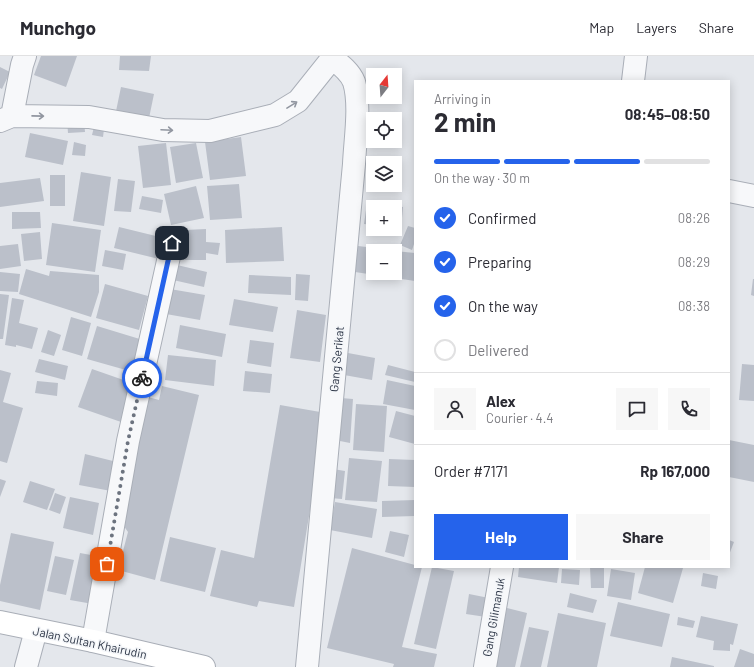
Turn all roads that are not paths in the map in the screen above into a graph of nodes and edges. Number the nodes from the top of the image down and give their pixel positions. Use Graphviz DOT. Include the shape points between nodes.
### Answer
graph roads {
  1 [pos="26,56"];
  2 [pos="636,56"];
  3 [pos="333,58"];
  4 [pos="633,80"];
  5 [pos="6,118"];
  6 [pos="730,191"];
  7 [pos="754,196"];
  8 [pos="172,243"];
  9 [pos="502,568"];
  10 [pos="0,622"];
  11 [pos="36,630"];
  12 [pos="93,641"];
  13 [pos="26,667"];
  14 [pos="204,667"];
  15 [pos="307,667"];
  16 [pos="485,667"];
  1 -- 5 [label="street"];
  2 -- 4 [label="street"];
  5 -- 3 [label="street, one-way" via="89,117 163,130 210,131 275,115 298,101"];
  3 -- 15 [label="street, Gang Serikat" via="344,67 353,81 357,100 354,164"];
  6 -- 7 [label="street"];
  8 -- 12 [label="street" via="128,441"];
  9 -- 16 [label="street, Gang Gilimanuk"];
  10 -- 11 [label="main road, Jalan Sultan Khairudin"];
  11 -- 12 [label="main road, Jalan Sultan Khairudin"];
  11 -- 13 [label="street"];
  12 -- 14 [label="main road, Jalan Sultan Khairudin"];
}
